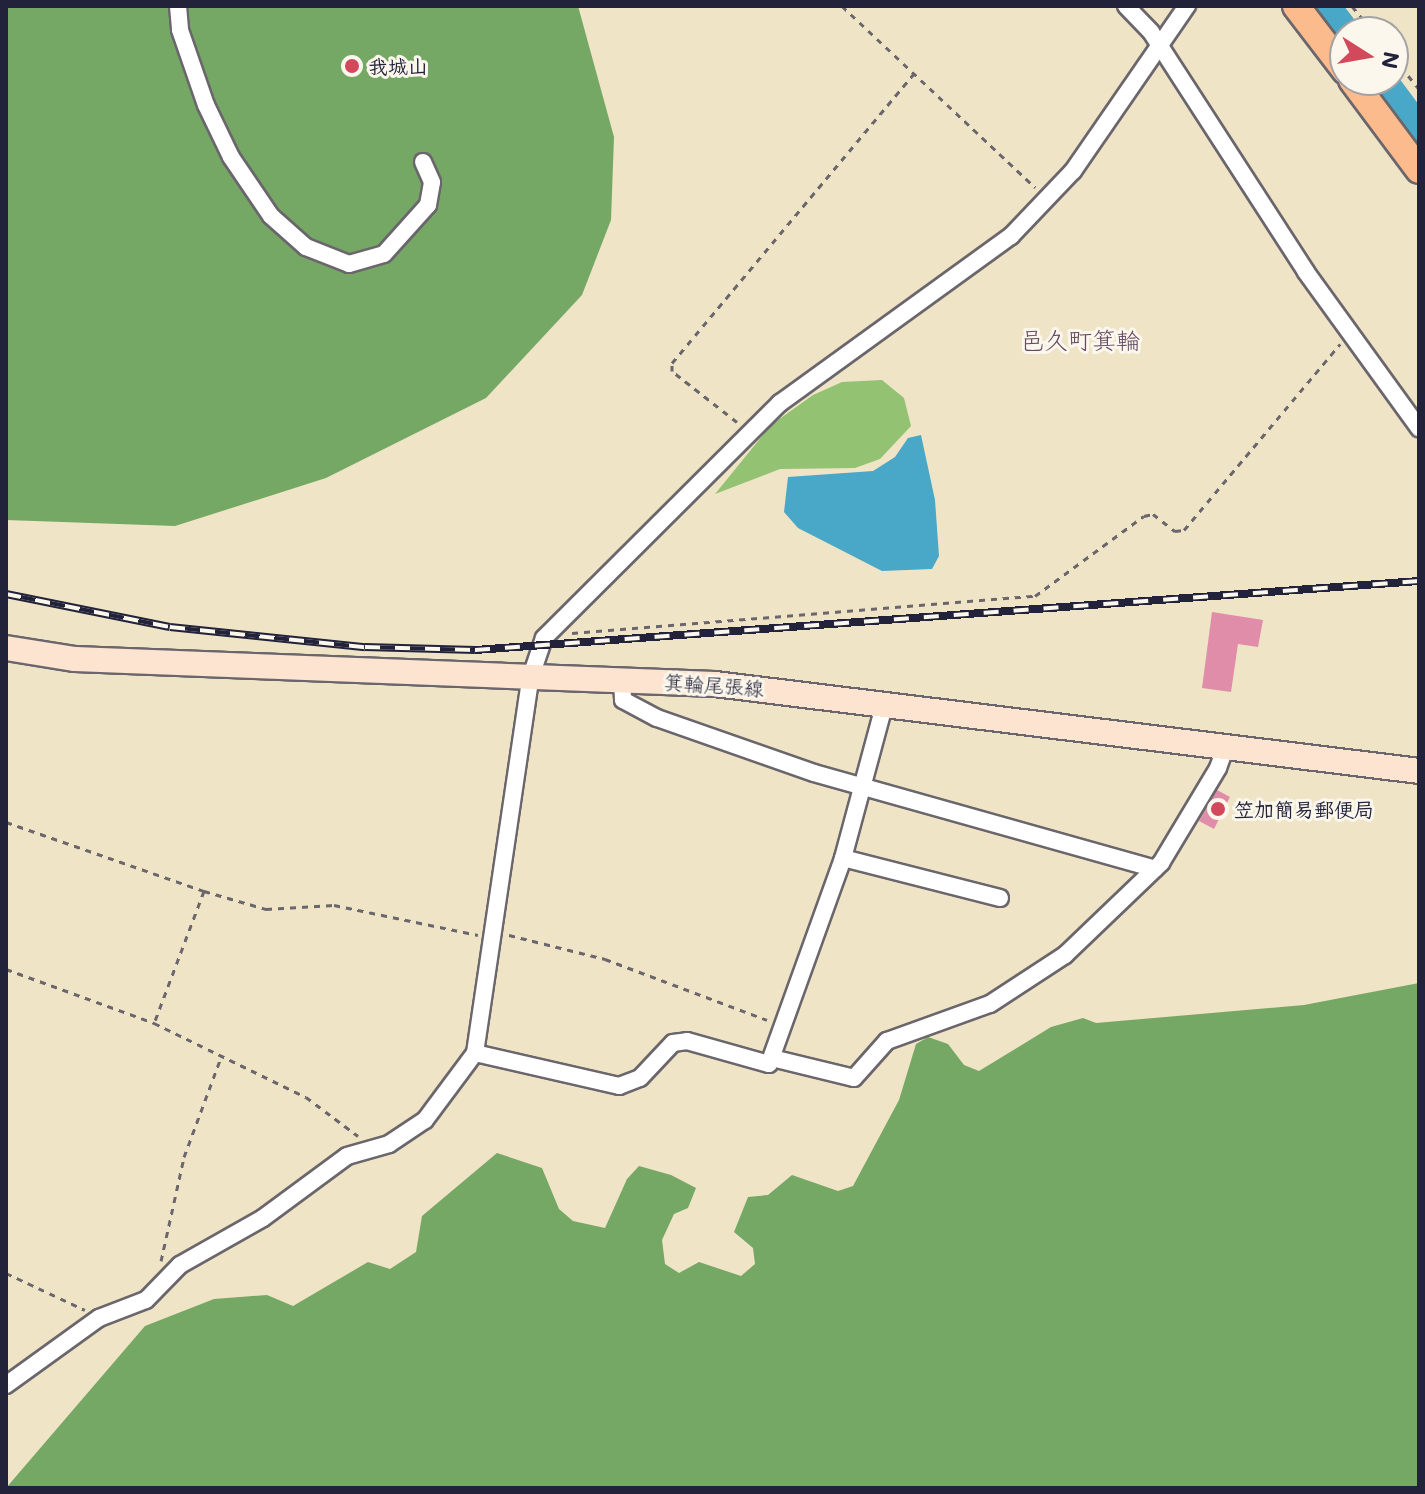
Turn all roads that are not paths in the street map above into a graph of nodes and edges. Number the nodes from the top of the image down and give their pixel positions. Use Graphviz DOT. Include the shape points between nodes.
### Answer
graph roads {
  1 [pos="178,6"];
  2 [pos="1126,6"];
  3 [pos="1187,6"];
  4 [pos="1296,6"];
  5 [pos="1159,46"];
  6 [pos="1329,49"];
  7 [pos="1364,96"];
  8 [pos="423,162"];
  9 [pos="1419,170"];
  10 [pos="1419,428"];
  11 [pos="6,648"];
  12 [pos="531,676"];
  13 [pos="622,680"];
  14 [pos="885,702"];
  15 [pos="1226,746"];
  16 [pos="1419,771"];
  17 [pos="865,787"];
  18 [pos="843,858"];
  19 [pos="1155,869"];
  20 [pos="1000,898"];
  21 [pos="475,1053"];
  22 [pos="772,1058"];
  23 [pos="6,1385"];
  1 -- 8 [label="street" via="180,30 206,105 231,157 271,216 306,247 349,264 384,254 428,205 432,182"];
  2 -- 5 [label="street"];
  3 -- 5 [label="street"];
  4 -- 6 [label="main road"];
  5 -- 10 [label="street"];
  5 -- 12 [label="street" via="1048,199 1011,236 831,365 747,433 544,638"];
  7 -- 9 [label="main road"];
  11 -- 12 [label="main road, 箕輪尾張線" via="75,659"];
  12 -- 13 [label="main road, 箕輪尾張線"];
  12 -- 21 [label="street"];
  13 -- 14 [label="main road, 箕輪尾張線"];
  13 -- 17 [label="street" via="623,700 657,718"];
  14 -- 15 [label="main road, 箕輪尾張線"];
  14 -- 17 [label="street"];
  15 -- 16 [label="main road, 箕輪尾張線"];
  15 -- 19 [label="street" via="1177,842"];
  17 -- 18 [label="street"];
  17 -- 19 [label="street"];
  18 -- 20 [label="street"];
  18 -- 22 [label="street"];
  19 -- 22 [label="street" via="1065,955 990,1004 887,1041 854,1078"];
  21 -- 22 [label="street" via="619,1086 640,1078 673,1043 715,1047 769,1064"];
  21 -- 23 [label="street" via="414,1131 347,1156 263,1218 171,1274 146,1300 99,1318"];
}
